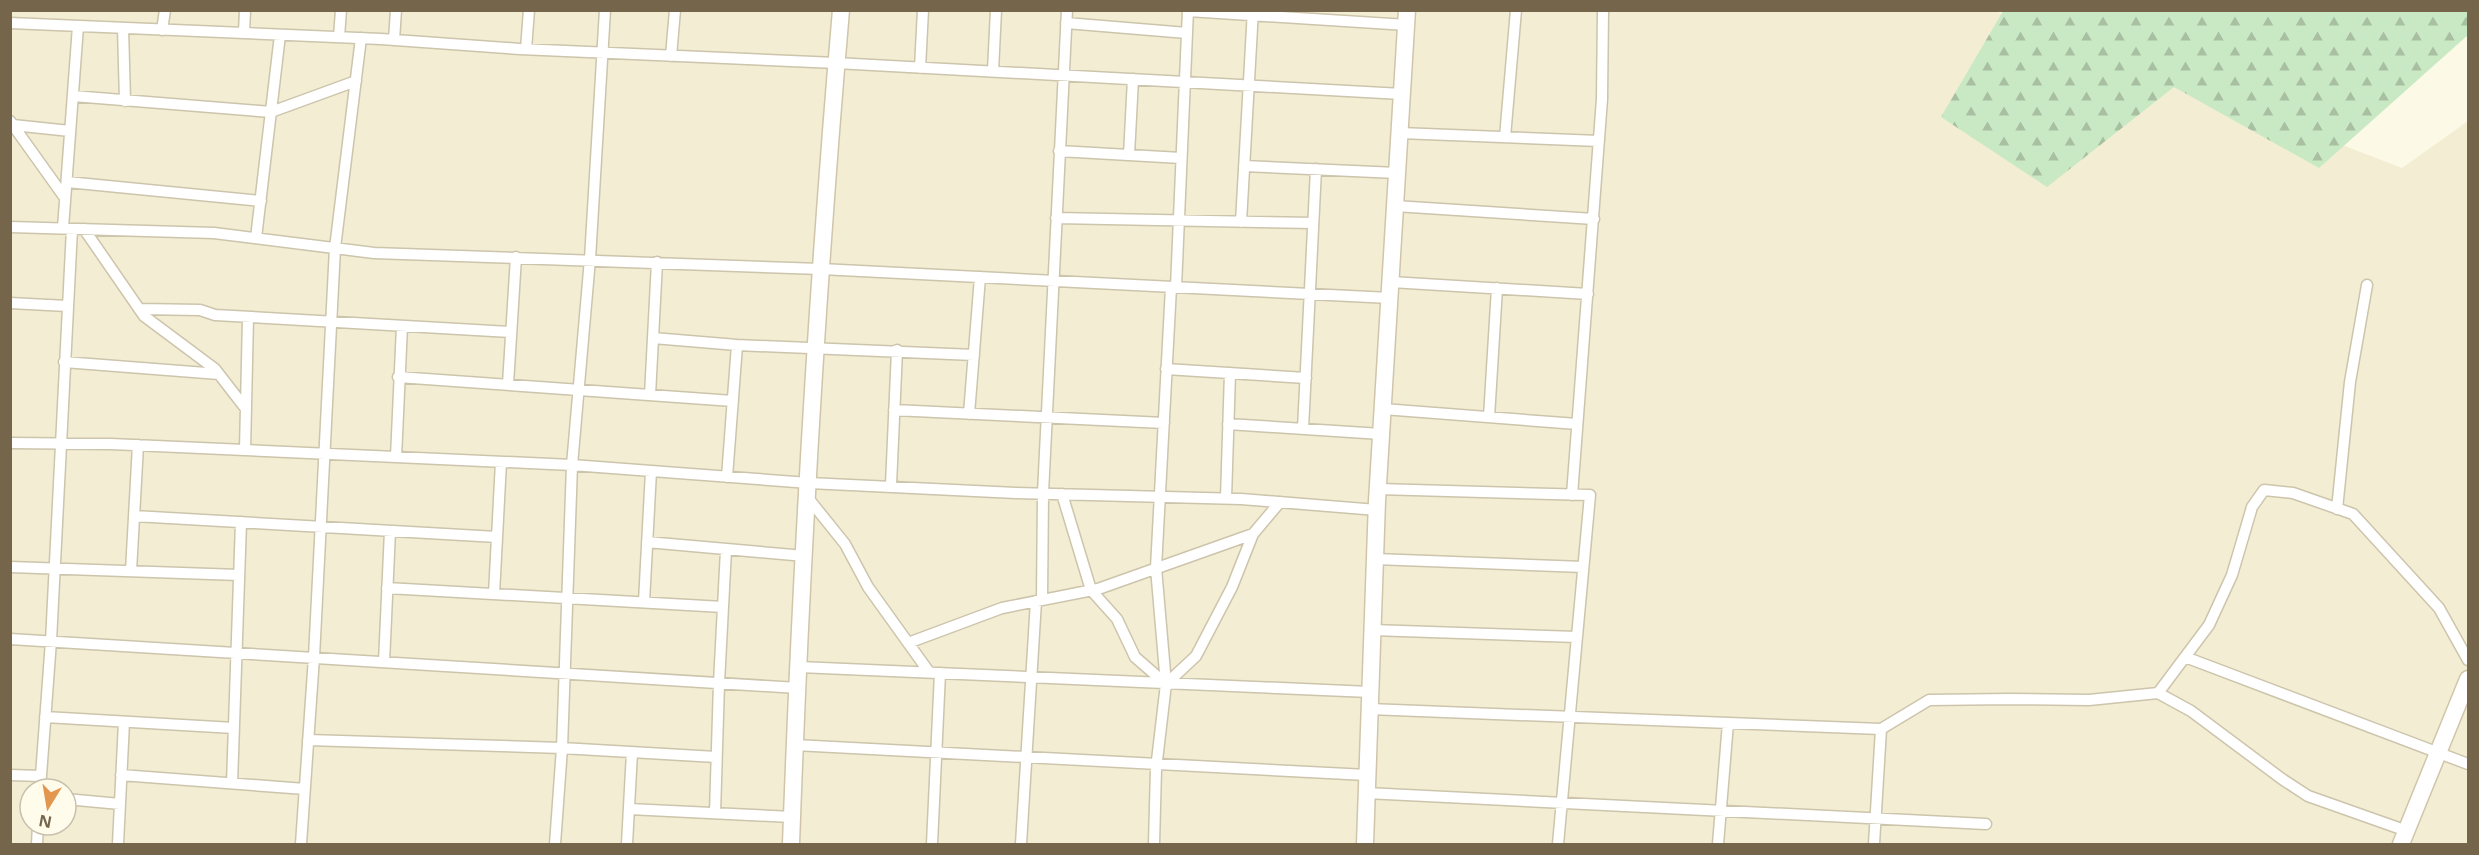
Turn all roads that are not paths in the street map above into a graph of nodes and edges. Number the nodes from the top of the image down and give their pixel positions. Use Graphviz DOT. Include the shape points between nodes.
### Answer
graph roads {
  1 [pos="165,10"];
  2 [pos="245,10"];
  3 [pos="341,10"];
  4 [pos="396,10"];
  5 [pos="529,10"];
  6 [pos="605,10"];
  7 [pos="675,10"];
  8 [pos="841,10"];
  9 [pos="923,10"];
  10 [pos="996,10"];
  11 [pos="1067,10"];
  12 [pos="1516,10"];
  13 [pos="1603,10"];
  14 [pos="1188,11"];
  15 [pos="1253,13"];
  16 [pos="1324,15"];
  17 [pos="1407,18"];
  18 [pos="10,23"];
  19 [pos="1066,23"];
  20 [pos="78,26"];
  21 [pos="123,28"];
  22 [pos="162,30"];
  23 [pos="244,33"];
  24 [pos="1187,33"];
  25 [pos="280,35"];
  26 [pos="339,37"];
  27 [pos="361,38"];
  28 [pos="394,40"];
  29 [pos="526,50"];
  30 [pos="603,53"];
  31 [pos="671,56"];
  32 [pos="836,63"];
  33 [pos="920,68"];
  34 [pos="993,71"];
  35 [pos="1064,75"];
  36 [pos="1133,79"];
  37 [pos="356,81"];
  38 [pos="1185,82"];
  39 [pos="1249,85"];
  40 [pos="1402,94"];
  41 [pos="73,96"];
  42 [pos="125,101"];
  43 [pos="271,112"];
  44 [pos="12,123"];
  45 [pos="70,131"];
  46 [pos="1400,132"];
  47 [pos="1505,137"];
  48 [pos="1599,141"];
  49 [pos="1059,151"];
  50 [pos="1129,155"];
  51 [pos="1181,158"];
  52 [pos="1245,166"];
  53 [pos="1316,169"];
  54 [pos="1397,173"];
  55 [pos="67,182"];
  56 [pos="65,198"];
  57 [pos="261,201"];
  58 [pos="1395,206"];
  59 [pos="1056,218"];
  60 [pos="1594,219"];
  61 [pos="1179,220"];
  62 [pos="1241,222"];
  63 [pos="1313,223"];
  64 [pos="10,227"];
  65 [pos="67,229"];
  66 [pos="84,229"];
  67 [pos="256,238"];
  68 [pos="334,248"];
  69 [pos="516,258"];
  70 [pos="590,260"];
  71 [pos="657,262"];
  72 [pos="821,269"];
  73 [pos="980,277"];
  74 [pos="1053,280"];
  75 [pos="2367,285"];
  76 [pos="1173,287"];
  77 [pos="1497,288"];
  78 [pos="1390,290"];
  79 [pos="1310,294"];
  80 [pos="1588,294"];
  81 [pos="10,303"];
  82 [pos="67,306"];
  83 [pos="139,309"];
  84 [pos="248,317"];
  85 [pos="331,322"];
  86 [pos="402,326"];
  87 [pos="511,333"];
  88 [pos="653,338"];
  89 [pos="737,345"];
  90 [pos="817,347"];
  91 [pos="897,351"];
  92 [pos="974,355"];
  93 [pos="64,362"];
  94 [pos="1166,369"];
  95 [pos="1230,373"];
  96 [pos="219,374"];
  97 [pos="398,376"];
  98 [pos="1306,378"];
  99 [pos="508,384"];
  100 [pos="579,389"];
  101 [pos="650,395"];
  102 [pos="733,401"];
  103 [pos="246,409"];
  104 [pos="1383,409"];
  105 [pos="894,410"];
  106 [pos="969,414"];
  107 [pos="1046,417"];
  108 [pos="1489,417"];
  109 [pos="1164,423"];
  110 [pos="1228,424"];
  111 [pos="1577,424"];
  112 [pos="1303,429"];
  113 [pos="1381,434"];
  114 [pos="10,443"];
  115 [pos="60,443"];
  116 [pos="138,445"];
  117 [pos="245,450"];
  118 [pos="324,454"];
  119 [pos="396,457"];
  120 [pos="501,462"];
  121 [pos="572,465"];
  122 [pos="651,471"];
  123 [pos="727,477"];
  124 [pos="891,485"];
  125 [pos="1378,489"];
  126 [pos="808,491"];
  127 [pos="1043,493"];
  128 [pos="1062,494"];
  129 [pos="1572,495"];
  130 [pos="1160,496"];
  131 [pos="1226,498"];
  132 [pos="1281,502"];
  133 [pos="2337,509"];
  134 [pos="1377,510"];
  135 [pos="134,516"];
  136 [pos="241,522"];
  137 [pos="320,526"];
  138 [pos="390,531"];
  139 [pos="1253,534"];
  140 [pos="497,537"];
  141 [pos="647,542"];
  142 [pos="726,550"];
  143 [pos="805,556"];
  144 [pos="1375,560"];
  145 [pos="10,567"];
  146 [pos="1583,567"];
  147 [pos="1156,568"];
  148 [pos="54,569"];
  149 [pos="131,571"];
  150 [pos="239,575"];
  151 [pos="387,588"];
  152 [pos="1091,590"];
  153 [pos="494,594"];
  154 [pos="566,598"];
  155 [pos="1039,600"];
  156 [pos="644,602"];
  157 [pos="723,607"];
  158 [pos="1372,630"];
  159 [pos="1577,637"];
  160 [pos="10,639"];
  161 [pos="51,640"];
  162 [pos="908,643"];
  163 [pos="236,652"];
  164 [pos="314,657"];
  165 [pos="2185,657"];
  166 [pos="2469,660"];
  167 [pos="384,662"];
  168 [pos="799,667"];
  169 [pos="563,673"];
  170 [pos="935,673"];
  171 [pos="1030,676"];
  172 [pos="2469,680"];
  173 [pos="719,683"];
  174 [pos="1166,684"];
  175 [pos="798,688"];
  176 [pos="1370,692"];
  177 [pos="2158,693"];
  178 [pos="1369,710"];
  179 [pos="45,717"];
  180 [pos="1570,717"];
  181 [pos="124,722"];
  182 [pos="1728,723"];
  183 [pos="234,728"];
  184 [pos="1881,729"];
  185 [pos="308,740"];
  186 [pos="795,745"];
  187 [pos="562,748"];
  188 [pos="632,752"];
  189 [pos="936,752"];
  190 [pos="2439,752"];
  191 [pos="716,757"];
  192 [pos="1026,757"];
  193 [pos="1157,764"];
  194 [pos="2469,764"];
  195 [pos="10,775"];
  196 [pos="121,775"];
  197 [pos="1367,775"];
  198 [pos="41,776"];
  199 [pos="232,783"];
  200 [pos="305,789"];
  201 [pos="1366,793"];
  202 [pos="78,800"];
  203 [pos="1562,803"];
  204 [pos="120,804"];
  205 [pos="629,809"];
  206 [pos="1721,811"];
  207 [pos="715,813"];
  208 [pos="792,817"];
  209 [pos="1875,819"];
  210 [pos="1986,825"];
  211 [pos="2403,841"];
  212 [pos="118,844"];
  213 [pos="301,844"];
  214 [pos="555,844"];
  215 [pos="627,844"];
  216 [pos="791,844"];
  217 [pos="932,844"];
  218 [pos="1021,844"];
  219 [pos="1154,844"];
  220 [pos="1365,844"];
  221 [pos="1558,844"];
  222 [pos="1718,844"];
  223 [pos="1874,844"];
  1 -- 22 [label="street"];
  2 -- 23 [label="street"];
  3 -- 26 [label="street"];
  4 -- 28 [label="street"];
  5 -- 29 [label="street"];
  6 -- 30 [label="street"];
  7 -- 31 [label="street"];
  8 -- 32 [label="street"];
  9 -- 33 [label="street"];
  10 -- 34 [label="street"];
  11 -- 19 [label="street"];
  12 -- 47 [label="street"];
  13 -- 48 [label="street"];
  14 -- 15 [label="street"];
  14 -- 24 [label="street"];
  15 -- 16 [label="street"];
  15 -- 39 [label="street"];
  16 -- 17 [label="street"];
  17 -- 40 [label="street"];
  18 -- 20 [label="street"];
  19 -- 24 [label="street"];
  19 -- 35 [label="street"];
  20 -- 21 [label="street"];
  20 -- 41 [label="street"];
  21 -- 22 [label="street"];
  21 -- 42 [label="street"];
  22 -- 23 [label="street"];
  23 -- 25 [label="street"];
  24 -- 38 [label="street"];
  25 -- 26 [label="street"];
  25 -- 43 [label="street"];
  26 -- 27 [label="street"];
  27 -- 28 [label="street"];
  27 -- 37 [label="street"];
  28 -- 29 [label="street"];
  29 -- 30 [label="street"];
  30 -- 31 [label="street"];
  30 -- 70 [label="street"];
  31 -- 32 [label="street"];
  32 -- 33 [label="street"];
  32 -- 72 [label="street"];
  33 -- 34 [label="street"];
  34 -- 35 [label="street"];
  35 -- 36 [label="street"];
  35 -- 49 [label="street"];
  36 -- 38 [label="street"];
  36 -- 50 [label="street"];
  37 -- 43 [label="street"];
  37 -- 68 [label="street"];
  38 -- 39 [label="street"];
  38 -- 51 [label="street"];
  39 -- 40 [label="street"];
  39 -- 52 [label="street"];
  40 -- 46 [label="street"];
  41 -- 42 [label="street"];
  41 -- 45 [label="street"];
  42 -- 43 [label="street"];
  43 -- 57 [label="street"];
  44 -- 45 [label="street"];
  44 -- 56 [label="street"];
  45 -- 55 [label="street"];
  46 -- 47 [label="street"];
  46 -- 54 [label="street"];
  47 -- 48 [label="street"];
  48 -- 60 [label="street"];
  49 -- 50 [label="street"];
  49 -- 59 [label="street"];
  50 -- 51 [label="street"];
  51 -- 61 [label="street"];
  52 -- 53 [label="street"];
  52 -- 62 [label="street"];
  53 -- 54 [label="street"];
  53 -- 63 [label="street"];
  54 -- 58 [label="street"];
  55 -- 56 [label="street"];
  55 -- 57 [label="street"];
  56 -- 65 [label="street"];
  57 -- 67 [label="street"];
  58 -- 60 [label="street"];
  58 -- 78 [label="street"];
  59 -- 61 [label="street"];
  59 -- 74 [label="street"];
  60 -- 80 [label="street"];
  61 -- 62 [label="street"];
  61 -- 76 [label="street"];
  62 -- 63 [label="street"];
  63 -- 79 [label="street"];
  64 -- 65 [label="street"];
  65 -- 66 [label="street"];
  65 -- 82 [label="street"];
  66 -- 67 [label="street"];
  66 -- 83 [label="street"];
  67 -- 68 [label="street"];
  68 -- 69 [label="street" via="374,254"];
  68 -- 85 [label="street"];
  69 -- 70 [label="street"];
  69 -- 87 [label="street"];
  70 -- 71 [label="street"];
  70 -- 100 [label="street"];
  71 -- 72 [label="street"];
  71 -- 88 [label="street"];
  72 -- 73 [label="street"];
  72 -- 90 [label="street"];
  73 -- 74 [label="street"];
  73 -- 92 [label="street"];
  74 -- 76 [label="street"];
  74 -- 107 [label="street"];
  75 -- 133 [label="street" via="2350,382"];
  76 -- 79 [label="street"];
  76 -- 94 [label="street"];
  77 -- 78 [label="street"];
  77 -- 80 [label="street"];
  77 -- 108 [label="street"];
  78 -- 79 [label="street"];
  78 -- 104 [label="street"];
  79 -- 98 [label="street"];
  80 -- 111 [label="street"];
  81 -- 82 [label="street"];
  82 -- 93 [label="street"];
  83 -- 84 [label="street" via="200,309 215,315"];
  83 -- 96 [label="street"];
  84 -- 85 [label="street"];
  84 -- 103 [label="street"];
  85 -- 86 [label="street"];
  85 -- 118 [label="street"];
  86 -- 87 [label="street"];
  86 -- 97 [label="street"];
  87 -- 99 [label="street"];
  88 -- 89 [label="street"];
  88 -- 101 [label="street"];
  89 -- 90 [label="street"];
  89 -- 102 [label="street"];
  90 -- 91 [label="street"];
  90 -- 126 [label="street"];
  91 -- 92 [label="street"];
  91 -- 105 [label="street"];
  92 -- 106 [label="street"];
  93 -- 96 [label="street"];
  93 -- 115 [label="street"];
  94 -- 95 [label="street"];
  94 -- 109 [label="street"];
  95 -- 98 [label="street"];
  95 -- 110 [label="street"];
  96 -- 103 [label="street"];
  97 -- 99 [label="street"];
  97 -- 119 [label="street"];
  98 -- 112 [label="street"];
  99 -- 100 [label="street"];
  100 -- 101 [label="street"];
  100 -- 121 [label="street"];
  101 -- 102 [label="street"];
  102 -- 123 [label="street"];
  103 -- 117 [label="street"];
  104 -- 108 [label="street"];
  104 -- 113 [label="street"];
  105 -- 106 [label="street"];
  105 -- 124 [label="street"];
  106 -- 107 [label="street"];
  107 -- 109 [label="street"];
  107 -- 127 [label="street"];
  108 -- 111 [label="street"];
  109 -- 130 [label="street"];
  110 -- 112 [label="street"];
  110 -- 131 [label="street"];
  111 -- 129 [label="street"];
  112 -- 113 [label="street"];
  113 -- 125 [label="street"];
  114 -- 115 [label="street"];
  115 -- 116 [label="street"];
  115 -- 148 [label="street"];
  116 -- 117 [label="street"];
  116 -- 135 [label="street"];
  117 -- 118 [label="street"];
  118 -- 119 [label="street"];
  118 -- 137 [label="street"];
  119 -- 120 [label="street"];
  120 -- 121 [label="street"];
  120 -- 140 [label="street"];
  121 -- 122 [label="street"];
  121 -- 154 [label="street"];
  122 -- 123 [label="street"];
  122 -- 141 [label="street"];
  123 -- 126 [label="street"];
  124 -- 126 [label="street"];
  124 -- 127 [label="street"];
  125 -- 129 [label="street"];
  125 -- 134 [label="street"];
  126 -- 143 [label="street"];
  126 -- 162 [label="street"];
  127 -- 128 [label="street"];
  127 -- 155 [label="street"];
  128 -- 130 [label="street"];
  128 -- 152 [label="street"];
  129 -- 146 [label="street" via="1590,495"];
  130 -- 131 [label="street"];
  130 -- 147 [label="street"];
  131 -- 132 [label="street"];
  132 -- 134 [label="street"];
  132 -- 139 [label="street"];
  133 -- 165 [label="street" via="2293,494 2264,490 2252,507 2232,575 2209,625"];
  133 -- 166 [label="street" via="2353,514 2439,608"];
  134 -- 144 [label="street"];
  135 -- 136 [label="street"];
  135 -- 149 [label="street"];
  136 -- 137 [label="street"];
  136 -- 150 [label="street"];
  137 -- 138 [label="street"];
  137 -- 164 [label="street"];
  138 -- 140 [label="street"];
  138 -- 151 [label="street"];
  139 -- 147 [label="street"];
  139 -- 174 [label="street" via="1232,587 1196,656"];
  140 -- 153 [label="street"];
  141 -- 142 [label="street"];
  141 -- 156 [label="street"];
  142 -- 143 [label="street"];
  142 -- 157 [label="street"];
  143 -- 168 [label="street"];
  144 -- 146 [label="street"];
  144 -- 158 [label="street"];
  145 -- 148 [label="street"];
  146 -- 159 [label="street"];
  147 -- 152 [label="street"];
  147 -- 174 [label="street"];
  148 -- 149 [label="street"];
  148 -- 161 [label="street"];
  149 -- 150 [label="street"];
  150 -- 163 [label="street"];
  151 -- 153 [label="street"];
  151 -- 167 [label="street"];
  152 -- 155 [label="street"];
  152 -- 174 [label="street" via="1117,619 1135,657"];
  153 -- 154 [label="street"];
  154 -- 156 [label="street"];
  154 -- 169 [label="street"];
  155 -- 162 [label="street" via="1002,608"];
  155 -- 171 [label="street"];
  156 -- 157 [label="street"];
  157 -- 173 [label="street"];
  158 -- 159 [label="street"];
  158 -- 176 [label="street"];
  159 -- 180 [label="street"];
  160 -- 161 [label="street"];
  161 -- 163 [label="street"];
  161 -- 179 [label="street"];
  162 -- 170 [label="street"];
  163 -- 164 [label="street"];
  163 -- 183 [label="street"];
  164 -- 167 [label="street"];
  164 -- 185 [label="street"];
  165 -- 177 [label="street"];
  165 -- 190 [label="street"];
  167 -- 169 [label="street"];
  168 -- 170 [label="street"];
  168 -- 175 [label="street"];
  169 -- 173 [label="street"];
  169 -- 187 [label="street"];
  170 -- 171 [label="street"];
  170 -- 189 [label="street"];
  171 -- 174 [label="street"];
  171 -- 192 [label="street"];
  172 -- 190 [label="street"];
  173 -- 175 [label="street"];
  173 -- 191 [label="street"];
  174 -- 176 [label="street"];
  174 -- 193 [label="street"];
  175 -- 186 [label="street"];
  176 -- 178 [label="street"];
  177 -- 184 [label="street" via="2089,700 1929,700"];
  177 -- 211 [label="street" via="2191,711 2308,796"];
  178 -- 180 [label="street"];
  178 -- 197 [label="street"];
  179 -- 181 [label="street"];
  179 -- 198 [label="street"];
  180 -- 182 [label="street"];
  180 -- 203 [label="street"];
  181 -- 183 [label="street"];
  181 -- 196 [label="street"];
  182 -- 184 [label="street"];
  182 -- 206 [label="street"];
  183 -- 199 [label="street"];
  184 -- 209 [label="street"];
  185 -- 187 [label="street"];
  185 -- 200 [label="street"];
  186 -- 189 [label="street"];
  186 -- 208 [label="street"];
  187 -- 188 [label="street"];
  187 -- 214 [label="street"];
  188 -- 191 [label="street"];
  188 -- 205 [label="street"];
  189 -- 192 [label="street"];
  189 -- 217 [label="street"];
  190 -- 194 [label="street"];
  190 -- 211 [label="street"];
  191 -- 207 [label="street"];
  192 -- 193 [label="street"];
  192 -- 218 [label="street"];
  193 -- 197 [label="street"];
  193 -- 219 [label="street"];
  195 -- 198 [label="street"];
  196 -- 199 [label="street"];
  196 -- 204 [label="street"];
  197 -- 201 [label="street"];
  199 -- 200 [label="street"];
  200 -- 213 [label="street"];
  201 -- 203 [label="street"];
  201 -- 220 [label="street"];
  202 -- 204 [label="street"];
  203 -- 206 [label="street"];
  203 -- 221 [label="street"];
  204 -- 212 [label="street"];
  205 -- 207 [label="street"];
  205 -- 215 [label="street"];
  206 -- 209 [label="street"];
  206 -- 222 [label="street"];
  207 -- 208 [label="street"];
  208 -- 216 [label="street"];
  209 -- 210 [label="street"];
  209 -- 223 [label="street"];
}
